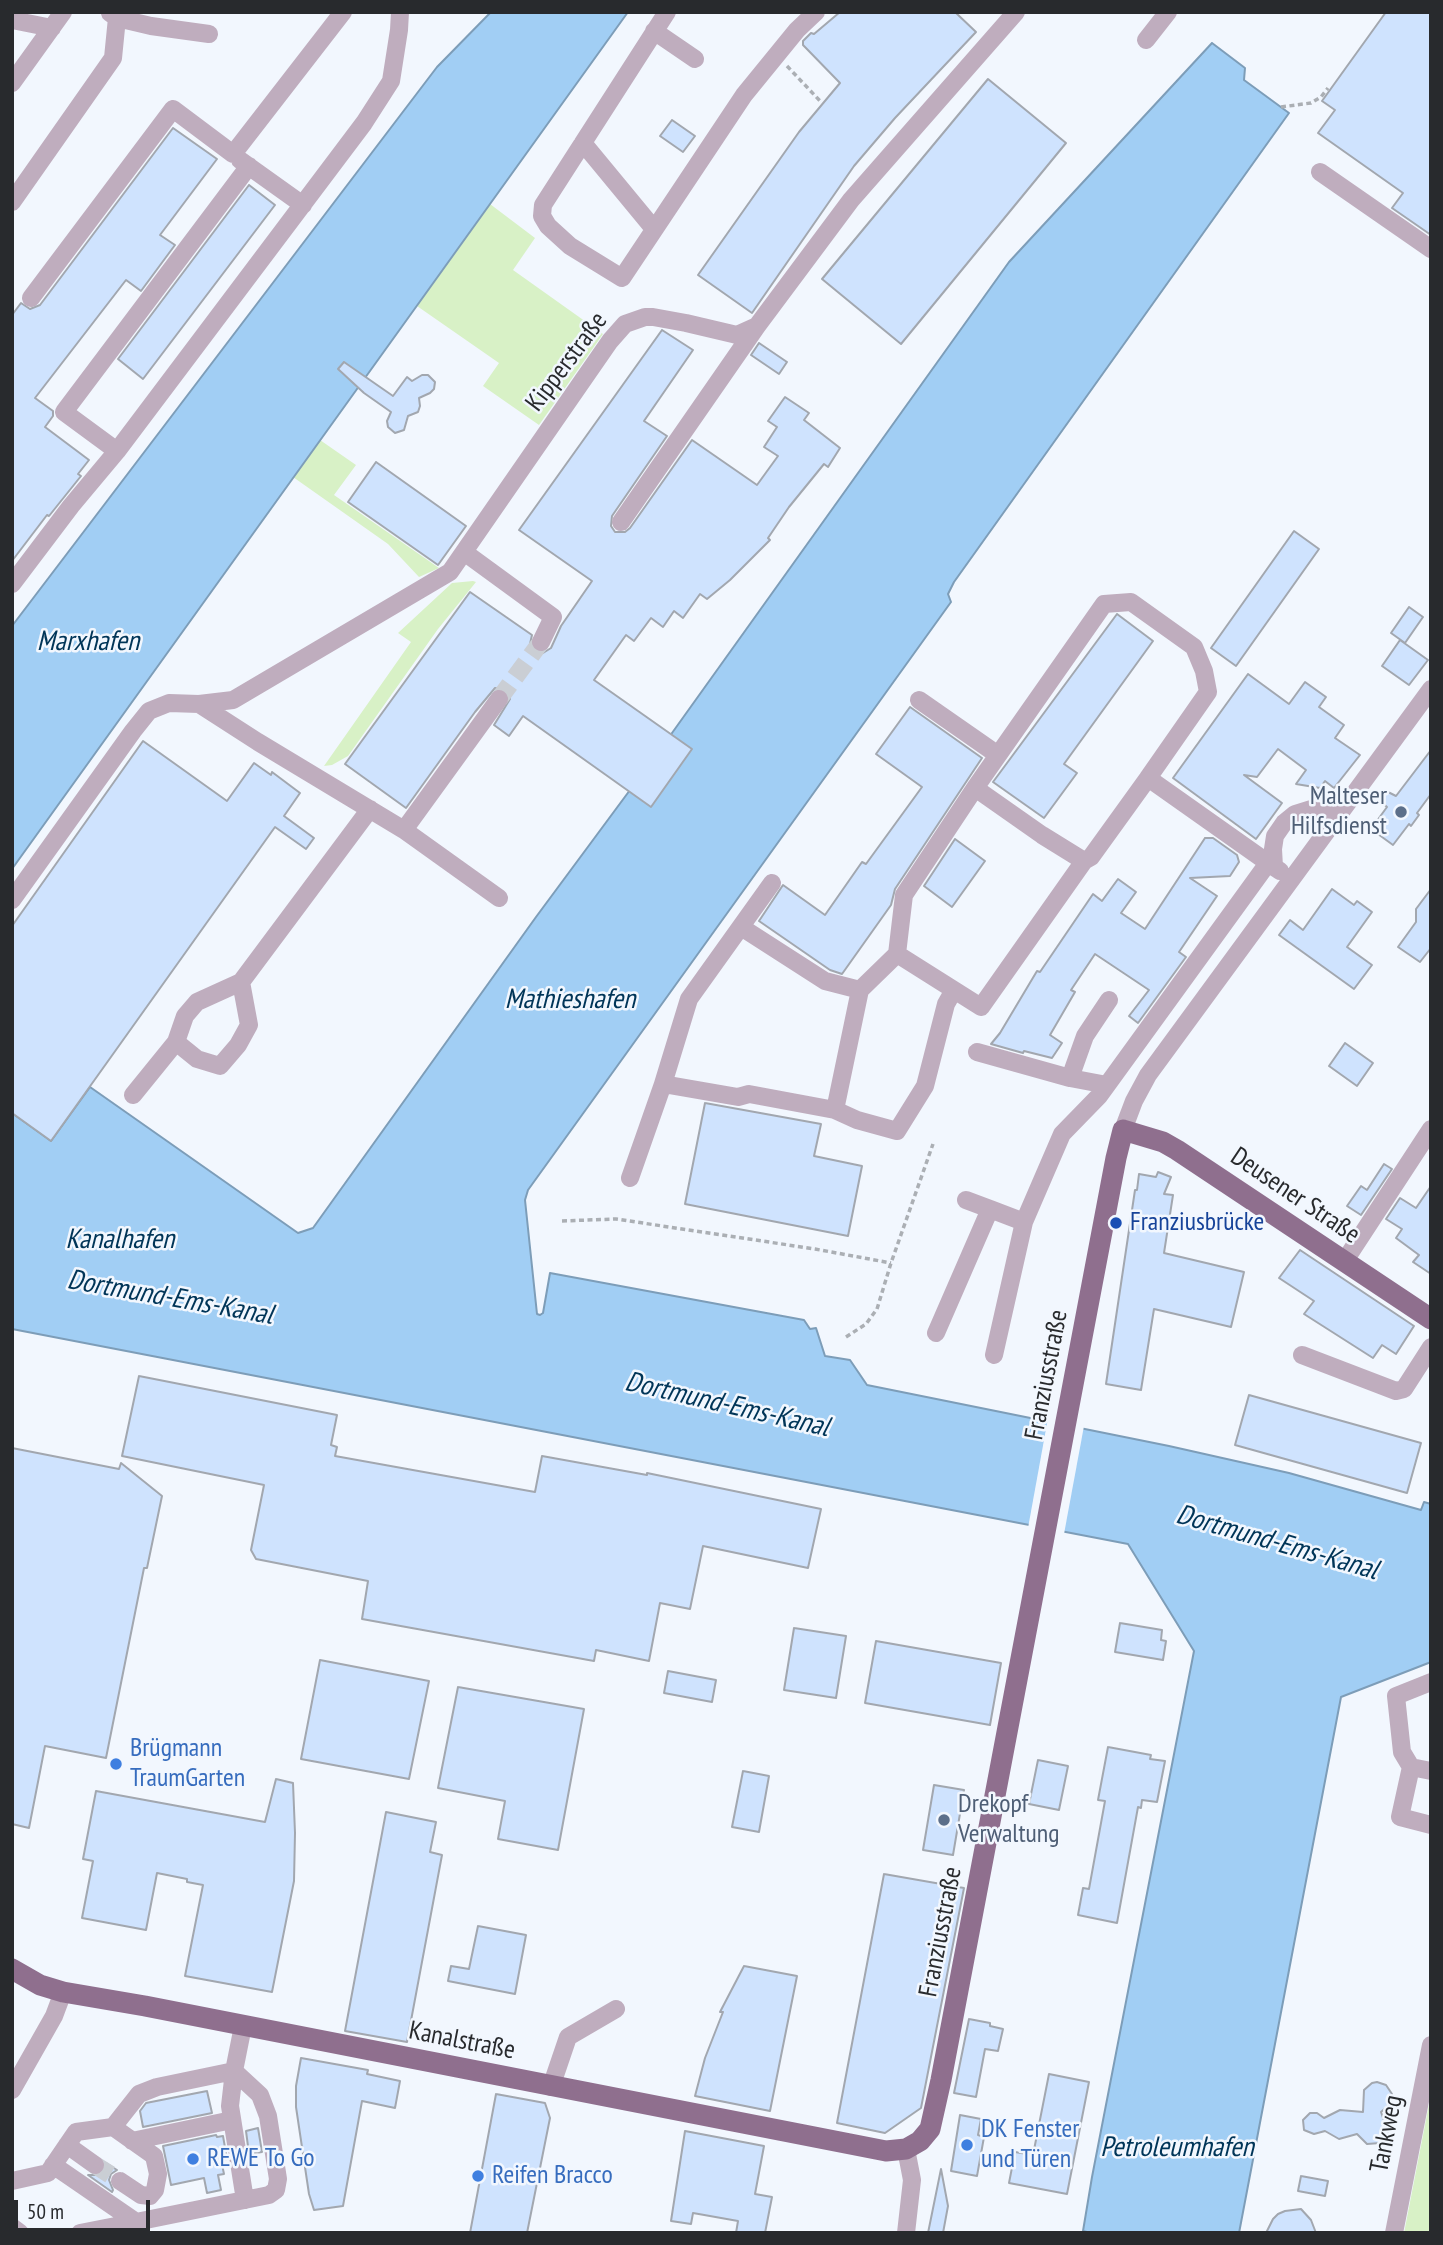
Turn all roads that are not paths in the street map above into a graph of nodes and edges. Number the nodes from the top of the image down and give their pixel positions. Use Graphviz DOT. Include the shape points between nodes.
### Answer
graph roads {
  1 [pos="63,12"];
  2 [pos="343,12"];
  3 [pos="400,12"];
  4 [pos="667,12"];
  5 [pos="816,12"];
  6 [pos="1016,12"];
  7 [pos="1168,12"];
  8 [pos="113,15"];
  9 [pos="12,20"];
  10 [pos="52,28"];
  11 [pos="654,31"];
  12 [pos="209,34"];
  13 [pos="1146,40"];
  14 [pos="695,60"];
  15 [pos="12,83"];
  16 [pos="583,143"];
  17 [pos="233,154"];
  18 [pos="249,166"];
  19 [pos="1320,172"];
  20 [pos="12,202"];
  21 [pos="303,205"];
  22 [pos="654,229"];
  23 [pos="1431,249"];
  24 [pos="30,298"];
  25 [pos="757,326"];
  26 [pos="117,451"];
  27 [pos="621,522"];
  28 [pos="464,552"];
  29 [pos="12,584"];
  30 [pos="541,642"];
  31 [pos="1431,689"];
  32 [pos="499,699"];
  33 [pos="919,700"];
  34 [pos="199,704"];
  35 [pos="998,755"];
  36 [pos="1148,778"];
  37 [pos="975,788"];
  38 [pos="370,809"];
  39 [pos="1337,817"];
  40 [pos="404,830"];
  41 [pos="1084,861"];
  42 [pos="1271,865"];
  43 [pos="1292,879"];
  44 [pos="772,883"];
  45 [pos="499,898"];
  46 [pos="12,900"];
  47 [pos="741,927"];
  48 [pos="897,954"];
  49 [pos="241,982"];
  50 [pos="860,990"];
  51 [pos="954,990"];
  52 [pos="1109,1000"];
  53 [pos="176,1042"];
  54 [pos="977,1052"];
  55 [pos="1070,1078"];
  56 [pos="663,1084"];
  57 [pos="1107,1084"];
  58 [pos="133,1095"];
  59 [pos="835,1110"];
  60 [pos="1431,1129"];
  61 [pos="1123,1130"];
  62 [pos="630,1178"];
  63 [pos="966,1200"];
  64 [pos="990,1209"];
  65 [pos="1024,1222"];
  66 [pos="1344,1262"];
  67 [pos="1428,1311"];
  68 [pos="936,1333"];
  69 [pos="1431,1347"];
  70 [pos="994,1355"];
  71 [pos="1301,1355"];
  72 [pos="1431,1682"];
  73 [pos="1411,1768"];
  74 [pos="1431,1771"];
  75 [pos="1431,1825"];
  76 [pos="12,1969"];
  77 [pos="63,1992"];
  78 [pos="617,2009"];
  79 [pos="243,2026"];
  80 [pos="1431,2045"];
  81 [pos="234,2071"];
  82 [pos="551,2087"];
  83 [pos="12,2090"];
  84 [pos="232,2120"];
  85 [pos="113,2127"];
  86 [pos="132,2141"];
  87 [pos="66,2145"];
  88 [pos="906,2149"];
  89 [pos="53,2165"];
  90 [pos="95,2165"];
  91 [pos="12,2181"];
  92 [pos="120,2181"];
  93 [pos="245,2200"];
  94 [pos="136,2222"];
  95 [pos="12,2227"];
  96 [pos="20,2233"];
  97 [pos="80,2233"];
  98 [pos="906,2233"];
  99 [pos="1394,2233"];
  1 -- 10 [label="street"];
  2 -- 17 [label="street"];
  3 -- 21 [label="street" via="391,81"];
  4 -- 11 [label="street"];
  5 -- 22 [label="street" via="744,95"];
  6 -- 25 [label="street" via="850,200"];
  7 -- 13 [label="street"];
  8 -- 12 [label="street"];
  8 -- 20 [label="street" via="113,58"];
  9 -- 10 [label="street"];
  10 -- 15 [label="street"];
  11 -- 14 [label="street"];
  11 -- 16 [label="street"];
  16 -- 22 [label="street"];
  16 -- 22 [label="street" via="543,205 542,216 548,226 570,246 622,278"];
  17 -- 18 [label="street"];
  17 -- 24 [label="street" via="173,109"];
  18 -- 21 [label="street"];
  18 -- 26 [label="street" via="64,412"];
  19 -- 23 [label="street"];
  21 -- 26 [label="street"];
  25 -- 27 [label="street"];
  25 -- 28 [label="street, Kipperstraße" via="737,335 653,317 625,324"];
  26 -- 29 [label="street"];
  28 -- 30 [label="street" via="553,617"];
  28 -- 34 [label="street, Kipperstraße" via="450,572 233,700"];
  31 -- 39 [label="street, Franziusstraße"];
  32 -- 40 [label="street"];
  33 -- 35 [label="street"];
  34 -- 38 [label="street"];
  34 -- 46 [label="street, Kipperstraße" via="169,703 149,712"];
  35 -- 36 [label="street" via="1104,604 1131,602 1194,647 1208,692"];
  35 -- 37 [label="street"];
  36 -- 41 [label="street"];
  36 -- 42 [label="street"];
  37 -- 41 [label="street"];
  37 -- 48 [label="street" via="904,895"];
  38 -- 40 [label="street"];
  38 -- 49 [label="street"];
  39 -- 42 [label="street" via="1311,809 1295,814 1275,835"];
  39 -- 43 [label="street, Franziusstraße"];
  40 -- 45 [label="street"];
  41 -- 51 [label="street" via="981,1007"];
  42 -- 43 [label="street"];
  42 -- 57 [label="street"];
  43 -- 61 [label="street, Franziusstraße" via="1148,1075"];
  44 -- 47 [label="street"];
  47 -- 50 [label="street" via="825,981"];
  47 -- 56 [label="street" via="689,999"];
  48 -- 50 [label="street"];
  48 -- 51 [label="street"];
  49 -- 53 [label="street" via="197,1002 185,1016"];
  49 -- 53 [label="street" via="249,1025 220,1066 197,1059"];
  50 -- 59 [label="street"];
  51 -- 59 [label="street" via="946,1004 925,1086 897,1131"];
  52 -- 55 [label="street" via="1085,1037"];
  53 -- 58 [label="street"];
  54 -- 55 [label="street"];
  55 -- 57 [label="street"];
  56 -- 59 [label="street"];
  56 -- 62 [label="street"];
  57 -- 65 [label="street" via="1062,1134"];
  60 -- 66 [label="street"];
  61 -- 66 [label="main road, Deusener Straße" via="1170,1146"];
  61 -- 88 [label="main road, Franziusstraße" via="938,2092 930,2129"];
  63 -- 64 [label="street"];
  64 -- 65 [label="street"];
  64 -- 68 [label="street"];
  65 -- 70 [label="street"];
  66 -- 67 [label="main road, Deusener Straße"];
  69 -- 71 [label="street" via="1404,1389 1396,1391"];
  72 -- 73 [label="street" via="1396,1696 1402,1752"];
  73 -- 74 [label="street"];
  73 -- 75 [label="street" via="1400,1818"];
  76 -- 77 [label="main road, Kanalstraße"];
  77 -- 79 [label="main road, Kanalstraße"];
  77 -- 83 [label="street"];
  78 -- 82 [label="street" via="568,2037"];
  79 -- 81 [label="street"];
  79 -- 82 [label="main road, Kanalstraße"];
  80 -- 99 [label="street, Tankweg"];
  81 -- 84 [label="street"];
  81 -- 85 [label="street" via="139,2094"];
  81 -- 93 [label="street" via="260,2095 278,2179 276,2190 269,2195"];
  82 -- 88 [label="main road, Kanalstraße" via="886,2151"];
  84 -- 86 [label="street"];
  84 -- 93 [label="street"];
  85 -- 86 [label="street"];
  85 -- 87 [label="street" via="76,2132"];
  86 -- 92 [label="street" via="154,2156 155,2190 146,2197"];
  87 -- 89 [label="street"];
  87 -- 90 [label="street"];
  88 -- 98 [label="street" via="912,2180"];
  89 -- 91 [label="street" via="48,2173"];
  89 -- 94 [label="street"];
  93 -- 94 [label="street"];
  94 -- 97 [label="street"];
  95 -- 96 [label="street"];
}
